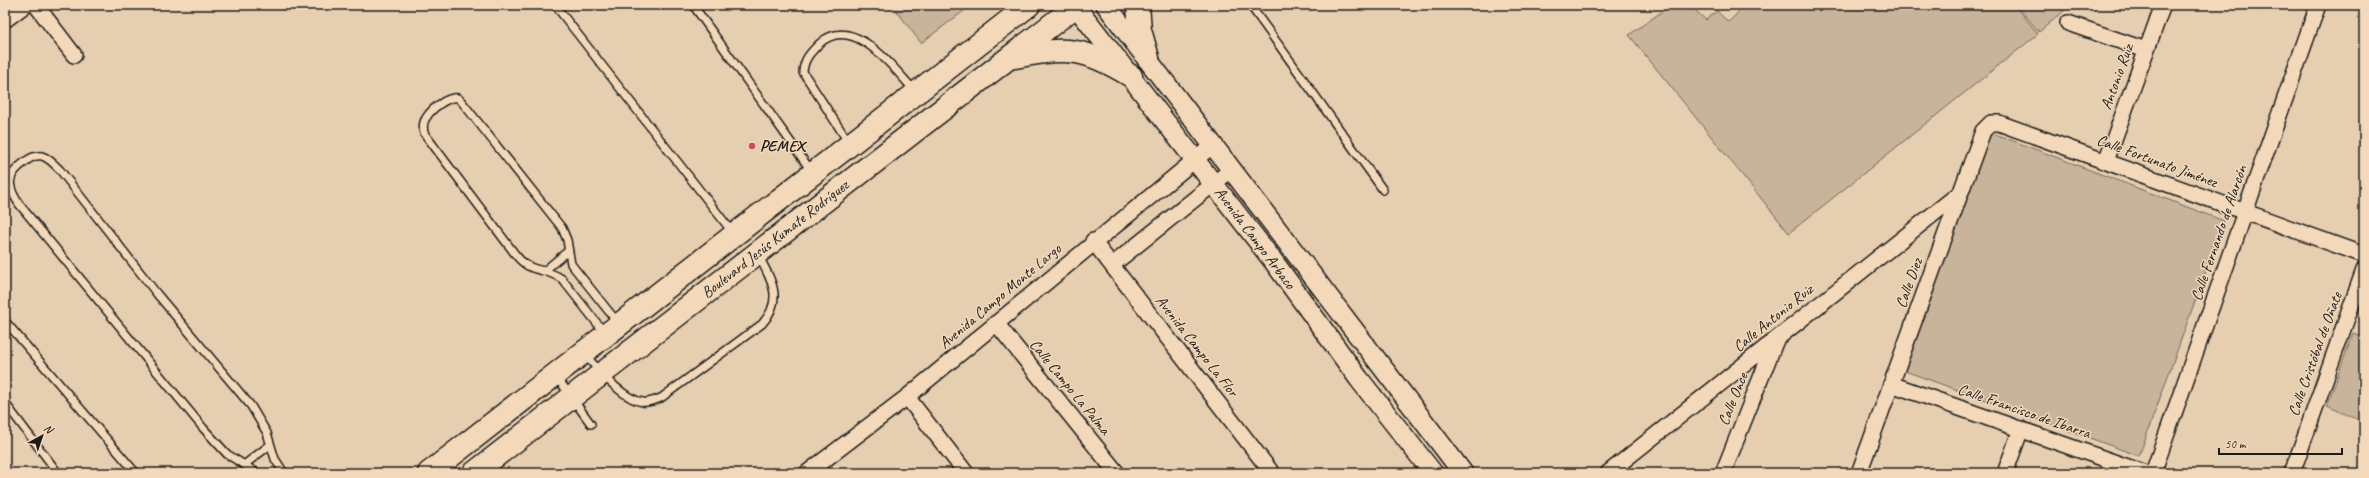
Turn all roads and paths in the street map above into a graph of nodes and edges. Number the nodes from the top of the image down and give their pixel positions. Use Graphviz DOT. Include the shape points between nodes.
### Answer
graph roads {
  1 [pos="25,5"];
  2 [pos="36,5"];
  3 [pos="555,5"];
  4 [pos="693,5"];
  5 [pos="1029,5"];
  6 [pos="1076,5"];
  7 [pos="1106,5"];
  8 [pos="1138,5"];
  9 [pos="1250,5"];
  10 [pos="2163,5"];
  11 [pos="2318,5"];
  12 [pos="5,20"];
  13 [pos="2068,22"];
  14 [pos="2146,50"];
  15 [pos="74,55"];
  16 [pos="1148,58"];
  17 [pos="1008,59"];
  18 [pos="1131,76"];
  19 [pos="916,93"];
  20 [pos="2006,126"];
  21 [pos="850,145"];
  22 [pos="1213,145"];
  23 [pos="1195,160"];
  24 [pos="2106,162"];
  25 [pos="1232,169"];
  26 [pos="813,174"];
  27 [pos="1213,184"];
  28 [pos="1384,190"];
  29 [pos="1961,192"];
  30 [pos="2245,212"];
  31 [pos="734,235"];
  32 [pos="1093,242"];
  33 [pos="568,251"];
  34 [pos="757,254"];
  35 [pos="2364,254"];
  36 [pos="1112,265"];
  37 [pos="2364,270"];
  38 [pos="544,271"];
  39 [pos="5,321"];
  40 [pos="996,323"];
  41 [pos="613,330"];
  42 [pos="1776,339"];
  43 [pos="583,353"];
  44 [pos="602,374"];
  45 [pos="555,375"];
  46 [pos="1891,384"];
  47 [pos="907,397"];
  48 [pos="571,398"];
  49 [pos="5,402"];
  50 [pos="591,424"];
  51 [pos="2021,429"];
  52 [pos="270,445"];
  53 [pos="244,465"];
  54 [pos="481,470"];
  55 [pos="817,470"];
  56 [pos="58,473"];
  57 [pos="136,473"];
  58 [pos="257,473"];
  59 [pos="284,473"];
  60 [pos="429,473"];
  61 [pos="966,473"];
  62 [pos="1117,473"];
  63 [pos="1272,473"];
  64 [pos="1433,473"];
  65 [pos="1463,473"];
  66 [pos="1608,473"];
  67 [pos="1723,473"];
  68 [pos="1859,473"];
  69 [pos="2005,473"];
  70 [pos="2145,473"];
  71 [pos="2153,473"];
  72 [pos="2292,473"];
  1 -- 12 [label="street"];
  2 -- 15 [label="street"];
  3 -- 31 [label="lane"];
  4 -- 26 [label="lane"];
  5 -- 19 [label="highway, Boulevard Jesús Kumate Rodríguez"];
  6 -- 17 [label="highway, Boulevard Jesús Kumate Rodríguez"];
  6 -- 18 [label="street, Avenida Campo Arbaco"];
  7 -- 16 [label="street, Avenida Campo Arbaco"];
  8 -- 16 [label="highway" via="1140,30"];
  9 -- 28 [label="lane"];
  10 -- 14 [label="street, Antonio Ruiz"];
  11 -- 30 [label="street, Calle Fernando de Alarcón"];
  13 -- 14 [label="street"];
  14 -- 24 [label="street, Antonio Ruiz"];
  16 -- 22 [label="street, Avenida Campo Arbaco"];
  17 -- 18 [label="highway" via="1046,50 1081,52 1108,62"];
  17 -- 34 [label="highway, Boulevard Jesús Kumate Rodríguez"];
  18 -- 23 [label="street, Avenida Campo Arbaco"];
  19 -- 21 [label="highway, Boulevard Jesús Kumate Rodríguez"];
  19 -- 21 [label="lane" via="860,38 844,33 833,35 821,43 806,58 803,72"];
  20 -- 24 [label="street, Calle Fortunato Jiménez"];
  20 -- 29 [label="street, Calle Diez" via="1991,123 1983,131"];
  21 -- 26 [label="highway, Boulevard Jesús Kumate Rodríguez"];
  22 -- 23 [label="street, Avenida Campo Monte Largo"];
  22 -- 25 [label="street, Avenida Campo Arbaco"];
  23 -- 27 [label="street, Avenida Campo Arbaco"];
  23 -- 32 [label="street, Avenida Campo Monte Largo"];
  24 -- 30 [label="street, Calle Fortunato Jiménez"];
  25 -- 27 [label="street"];
  25 -- 65 [label="street, Avenida Campo Arbaco"];
  26 -- 31 [label="highway, Boulevard Jesús Kumate Rodríguez"];
  27 -- 36 [label="street"];
  27 -- 64 [label="street, Avenida Campo Arbaco"];
  29 -- 42 [label="street, Calle Antonio Ruiz"];
  29 -- 46 [label="street, Calle Diez"];
  30 -- 35 [label="street, Calle Fortunato Jiménez"];
  30 -- 71 [label="street, Calle Fernando de Alarcón"];
  31 -- 41 [label="highway, Boulevard Jesús Kumate Rodríguez"];
  32 -- 36 [label="street, Avenida Campo La Flor"];
  32 -- 40 [label="street, Avenida Campo Monte Largo"];
  33 -- 38 [label="lane"];
  33 -- 38 [label="lane" via="562,228 462,102 458,98 450,99 432,111 423,127 428,140 521,262 535,270"];
  33 -- 41 [label="lane" via="571,264"];
  34 -- 44 [label="highway, Boulevard Jesús Kumate Rodríguez"];
  34 -- 44 [label="lane" via="769,276 775,297 774,307 762,324 661,398 652,401 643,402 632,398"];
  36 -- 63 [label="street, Avenida Campo La Flor"];
  37 -- 72 [label="street, Calle Cristóbal de Oñate"];
  38 -- 41 [label="lane" via="562,279"];
  39 -- 57 [label="lane"];
  40 -- 47 [label="street, Avenida Campo Monte Largo"];
  40 -- 62 [label="street, Calle Campo La Palma"];
  41 -- 43 [label="highway, Boulevard Jesús Kumate Rodríguez"];
  42 -- 66 [label="street, Calle Antonio Ruiz"];
  42 -- 67 [label="street, Calle Once"];
  43 -- 44 [label="lane"];
  43 -- 45 [label="highway, Boulevard Jesús Kumate Rodríguez"];
  44 -- 48 [label="highway, Boulevard Jesús Kumate Rodríguez"];
  45 -- 48 [label="lane"];
  45 -- 60 [label="highway, Boulevard Jesús Kumate Rodríguez"];
  46 -- 51 [label="street, Calle Francisco de Ibarra"];
  46 -- 68 [label="street, Calle Diez"];
  47 -- 55 [label="street, Avenida Campo Monte Largo"];
  47 -- 61 [label="street"];
  48 -- 50 [label="lane"];
  48 -- 54 [label="highway, Boulevard Jesús Kumate Rodríguez"];
  49 -- 56 [label="lane"];
  51 -- 69 [label="street"];
  51 -- 70 [label="street, Calle Francisco de Ibarra"];
  52 -- 53 [label="lane"];
  52 -- 53 [label="lane" via="251,406 157,294 60,170 43,156 33,156 15,168 10,185 19,204 204,429 227,454"];
  52 -- 59 [label="lane"];
  53 -- 58 [label="lane"];
}
